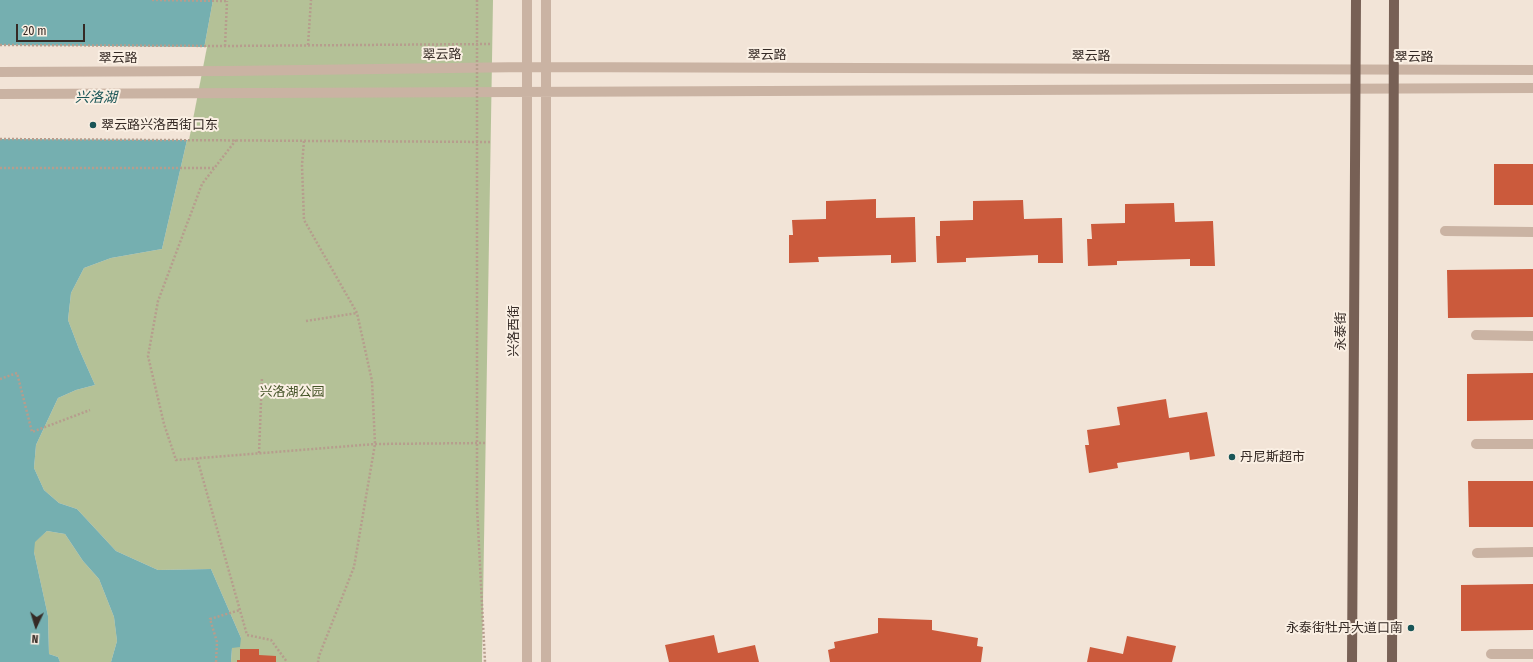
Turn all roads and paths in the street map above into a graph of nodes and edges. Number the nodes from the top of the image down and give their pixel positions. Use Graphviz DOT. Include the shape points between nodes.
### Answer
graph roads {
  1 [pos="152,0"];
  2 [pos="311,0"];
  3 [pos="477,0"];
  4 [pos="527,0"];
  5 [pos="546,0"];
  6 [pos="1356,0"];
  7 [pos="1394,0"];
  8 [pos="227,1"];
  9 [pos="492,44"];
  10 [pos="0,45"];
  11 [pos="308,45"];
  12 [pos="226,46"];
  13 [pos="527,67"];
  14 [pos="546,67"];
  15 [pos="1356,70"];
  16 [pos="1394,70"];
  17 [pos="1533,70"];
  18 [pos="0,72"];
  19 [pos="1533,88"];
  20 [pos="1356,89"];
  21 [pos="1394,89"];
  22 [pos="526,92"];
  23 [pos="545,92"];
  24 [pos="0,94"];
  25 [pos="0,139"];
  26 [pos="236,140"];
  27 [pos="304,140"];
  28 [pos="490,142"];
  29 [pos="0,168"];
  30 [pos="215,168"];
  31 [pos="1446,231"];
  32 [pos="1533,232"];
  33 [pos="357,313"];
  34 [pos="306,321"];
  35 [pos="1476,335"];
  36 [pos="1533,336"];
  37 [pos="262,377"];
  38 [pos="0,379"];
  39 [pos="90,410"];
  40 [pos="485,443"];
  41 [pos="375,444"];
  42 [pos="1476,444"];
  43 [pos="1533,444"];
  44 [pos="259,453"];
  45 [pos="197,458"];
  46 [pos="1477,552"];
  47 [pos="1533,552"];
  48 [pos="240,610"];
  49 [pos="1491,654"];
  50 [pos="1533,654"];
  51 [pos="216,662"];
  52 [pos="287,662"];
  53 [pos="318,662"];
  54 [pos="485,662"];
  55 [pos="527,662"];
  56 [pos="546,662"];
  57 [pos="1352,662"];
  58 [pos="1392,662"];
  1 -- 8 [label="path"];
  2 -- 11 [label="path"];
  3 -- 54 [label="path, bridge" via="477,507"];
  4 -- 13 [label="street, 兴洛西街"];
  5 -- 14 [label="street"];
  6 -- 15 [label="main road, 永泰街"];
  7 -- 16 [label="main road"];
  8 -- 12 [label="path"];
  9 -- 11 [label="path"];
  10 -- 12 [label="path"];
  11 -- 12 [label="path"];
  13 -- 14 [label="street, 翠云路"];
  13 -- 18 [label="street, 翠云路"];
  13 -- 22 [label="street, 兴洛西街"];
  14 -- 15 [label="street, 翠云路"];
  14 -- 23 [label="street"];
  15 -- 16 [label="street, 翠云路"];
  15 -- 20 [label="main road, 永泰街"];
  16 -- 17 [label="street, 翠云路"];
  16 -- 21 [label="main road"];
  19 -- 21 [label="street"];
  20 -- 21 [label="street"];
  20 -- 23 [label="street"];
  20 -- 57 [label="main road, 永泰街"];
  21 -- 58 [label="main road"];
  22 -- 23 [label="street"];
  22 -- 24 [label="street"];
  22 -- 55 [label="street, 兴洛西街"];
  23 -- 56 [label="street"];
  25 -- 26 [label="path"];
  26 -- 27 [label="path"];
  26 -- 30 [label="path"];
  27 -- 28 [label="path"];
  27 -- 33 [label="path" via="304,220"];
  29 -- 30 [label="path"];
  30 -- 45 [label="path" via="202,184 158,301 148,356 164,424 176,460"];
  31 -- 32 [label="street"];
  33 -- 34 [label="path"];
  33 -- 41 [label="path" via="372,382"];
  35 -- 36 [label="street"];
  37 -- 44 [label="path"];
  38 -- 39 [label="path" via="17,374 32,432"];
  40 -- 41 [label="path"];
  41 -- 44 [label="path"];
  41 -- 53 [label="path" via="354,567"];
  42 -- 43 [label="street"];
  44 -- 45 [label="path"];
  45 -- 48 [label="path"];
  46 -- 47 [label="street"];
  48 -- 51 [label="path" via="210,619 217,642"];
  48 -- 52 [label="path" via="247,635 271,640"];
  49 -- 50 [label="street"];
}
